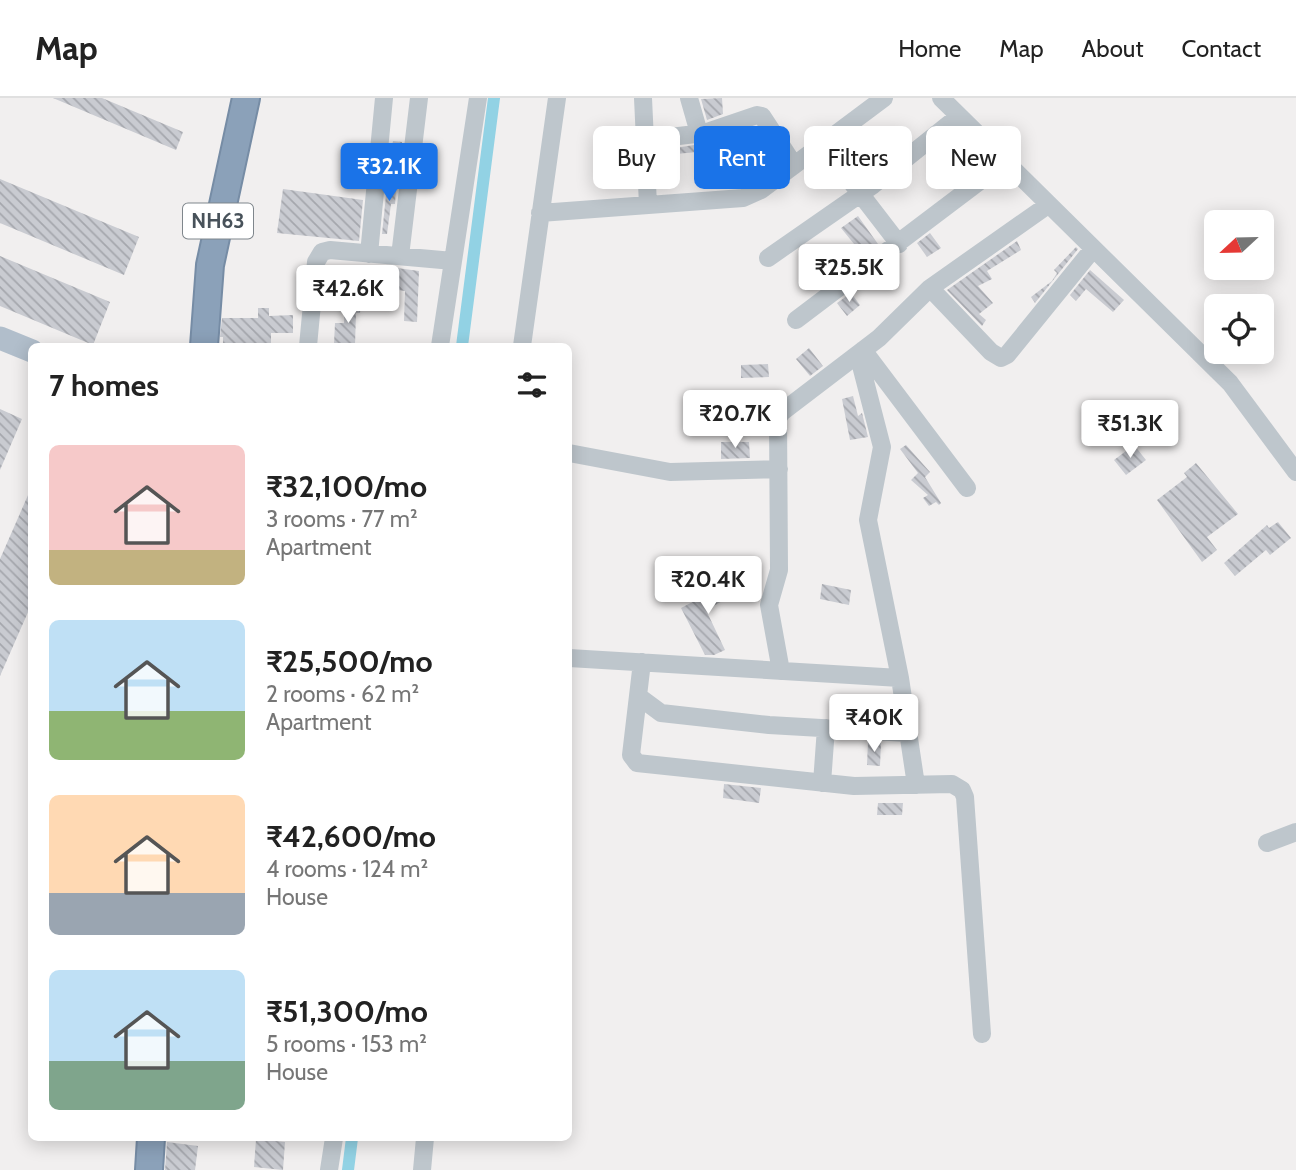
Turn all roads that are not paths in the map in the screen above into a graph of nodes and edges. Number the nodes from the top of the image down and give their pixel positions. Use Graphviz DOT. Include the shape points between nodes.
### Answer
graph roads {
  1 [pos="246,98"];
  2 [pos="384,98"];
  3 [pos="419,98"];
  4 [pos="478,98"];
  5 [pos="558,98"];
  6 [pos="643,98"];
  7 [pos="689,98"];
  8 [pos="884,98"];
  9 [pos="941,98"];
  10 [pos="959,116"];
  11 [pos="644,126"];
  12 [pos="697,126"];
  13 [pos="722,126"];
  14 [pos="769,126"];
  15 [pos="846,126"];
  16 [pos="969,126"];
  17 [pos="804,158"];
  18 [pos="790,159"];
  19 [pos="794,165"];
  20 [pos="1021,178"];
  21 [pos="647,189"];
  22 [pos="856,189"];
  23 [pos="970,189"];
  24 [pos="860,194"];
  25 [pos="648,205"];
  26 [pos="1048,205"];
  27 [pos="540,213"];
  28 [pos="899,244"];
  29 [pos="1093,249"];
  30 [pos="369,254"];
  31 [pos="400,256"];
  32 [pos="768,258"];
  33 [pos="453,261"];
  34 [pos="930,288"];
  35 [pos="796,320"];
  36 [pos="0,338"];
  37 [pos="204,343"];
  38 [pos="308,343"];
  39 [pos="440,343"];
  40 [pos="522,343"];
  41 [pos="28,349"];
  42 [pos="860,352"];
  43 [pos="572,454"];
  44 [pos="779,469"];
  45 [pos="1296,472"];
  46 [pos="967,488"];
  47 [pos="572,658"];
  48 [pos="642,662"];
  49 [pos="781,671"];
  50 [pos="900,678"];
  51 [pos="638,696"];
  52 [pos="826,728"];
  53 [pos="908,733"];
  54 [pos="822,783"];
  55 [pos="916,785"];
  56 [pos="1296,832"];
  57 [pos="1267,843"];
  58 [pos="982,1034"];
  59 [pos="152,1141"];
  60 [pos="334,1141"];
  61 [pos="425,1141"];
  62 [pos="149,1170"];
  63 [pos="329,1170"];
  64 [pos="422,1170"];
  1 -- 37 [label="highway, NH63" via="210,265"];
  2 -- 30 [label="street"];
  3 -- 31 [label="street"];
  4 -- 33 [label="street"];
  5 -- 27 [label="street"];
  6 -- 11 [label="street"];
  7 -- 12 [label="street"];
  8 -- 15 [label="street"];
  9 -- 10 [label="street"];
  10 -- 16 [label="street"];
  10 -- 24 [label="street"];
  13 -- 14 [label="street" via="757,115"];
  17 -- 19 [label="street"];
  18 -- 19 [label="street"];
  19 -- 25 [label="street" via="743,198"];
  20 -- 26 [label="street"];
  21 -- 25 [label="street"];
  22 -- 24 [label="street"];
  23 -- 28 [label="street"];
  24 -- 28 [label="street"];
  24 -- 32 [label="street"];
  25 -- 27 [label="street"];
  26 -- 29 [label="street"];
  26 -- 34 [label="street"];
  27 -- 40 [label="street"];
  28 -- 35 [label="street"];
  29 -- 34 [label="street" via="1000,358"];
  29 -- 45 [label="street" via="1238,392"];
  30 -- 31 [label="street"];
  30 -- 38 [label="street" via="330,250 318,256"];
  31 -- 33 [label="street"];
  33 -- 39 [label="street"];
  34 -- 42 [label="street"];
  36 -- 41 [label="main road"];
  42 -- 44 [label="street" via="782,412 778,418"];
  42 -- 46 [label="street"];
  42 -- 50 [label="street" via="882,447 868,520"];
  43 -- 44 [label="street" via="670,472"];
  44 -- 49 [label="street" via="779,578 769,605"];
  47 -- 48 [label="street"];
  48 -- 49 [label="street"];
  48 -- 51 [label="street"];
  49 -- 50 [label="street"];
  50 -- 53 [label="street"];
  51 -- 52 [label="street" via="661,713"];
  51 -- 54 [label="street" via="631,755 637,763"];
  52 -- 53 [label="street"];
  52 -- 54 [label="street"];
  53 -- 55 [label="street"];
  54 -- 55 [label="street"];
  55 -- 58 [label="street" via="952,785 965,797"];
  56 -- 57 [label="street"];
  59 -- 62 [label="highway"];
  60 -- 63 [label="street"];
  61 -- 64 [label="street"];
}
